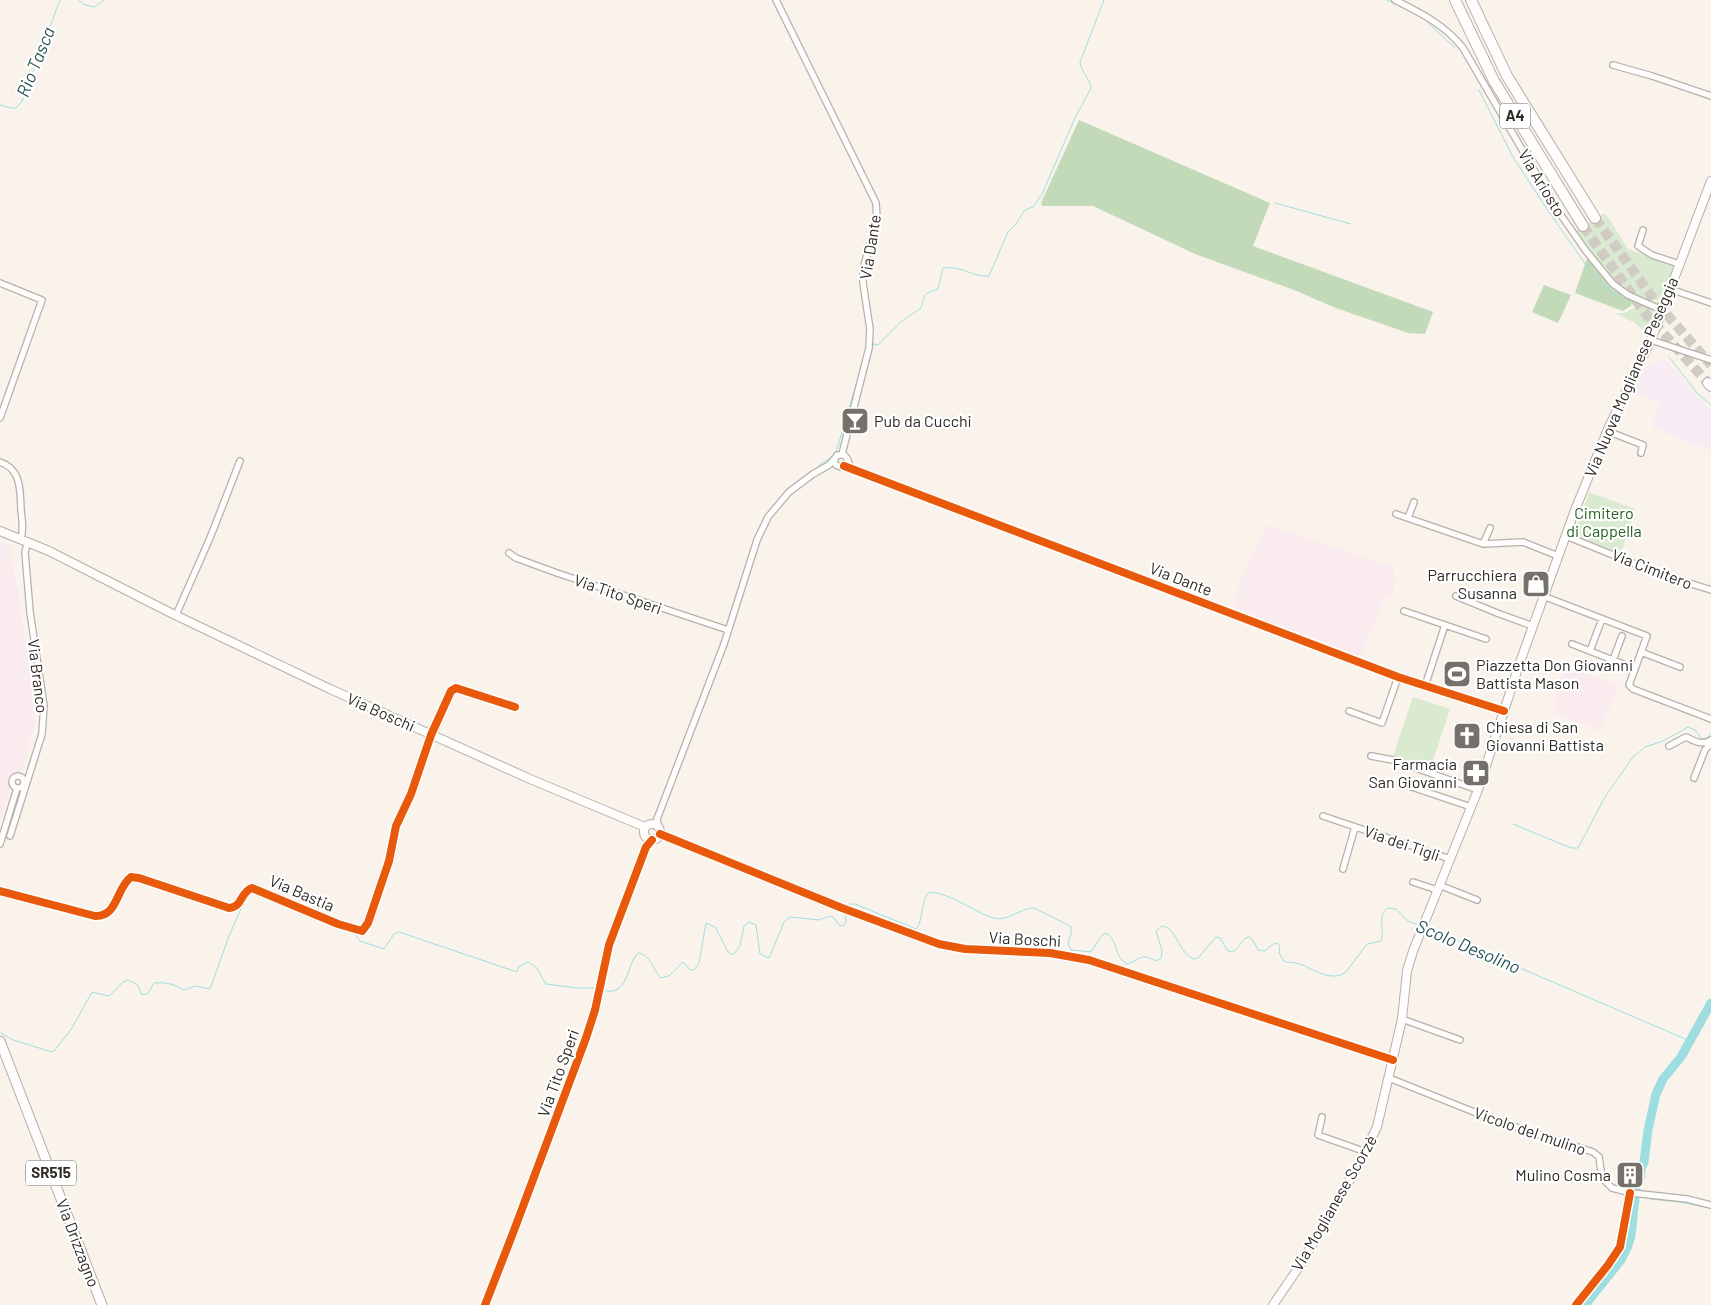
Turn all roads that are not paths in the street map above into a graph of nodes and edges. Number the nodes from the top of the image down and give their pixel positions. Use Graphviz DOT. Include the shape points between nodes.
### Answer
graph roads {
  1 [pos="776,0"];
  2 [pos="1396,0"];
  3 [pos="1455,0"];
  4 [pos="1471,0"];
  5 [pos="1612,65"];
  6 [pos="1711,96"];
  7 [pos="1711,181"];
  8 [pos="1595,218"];
  9 [pos="1583,226"];
  10 [pos="1643,230"];
  11 [pos="1679,264"];
  12 [pos="0,283"];
  13 [pos="1670,289"];
  14 [pos="1711,303"];
  15 [pos="1662,310"];
  16 [pos="1651,340"];
  17 [pos="1711,360"];
  18 [pos="0,418"];
  19 [pos="1607,431"];
  20 [pos="1641,453"];
  21 [pos="842,454"];
  22 [pos="835,458"];
  23 [pos="848,460"];
  24 [pos="240,461"];
  25 [pos="0,462"];
  26 [pos="830,466"];
  27 [pos="841,467"];
  28 [pos="851,468"];
  29 [pos="1414,502"];
  30 [pos="1396,514"];
  31 [pos="1408,518"];
  32 [pos="1490,528"];
  33 [pos="0,531"];
  34 [pos="1566,536"];
  35 [pos="24,540"];
  36 [pos="1483,544"];
  37 [pos="509,553"];
  38 [pos="1558,556"];
  39 [pos="1711,590"];
  40 [pos="1456,596"];
  41 [pos="1543,596"];
  42 [pos="1404,611"];
  43 [pos="176,615"];
  44 [pos="1602,619"];
  45 [pos="1445,625"];
  46 [pos="1532,626"];
  47 [pos="728,630"];
  48 [pos="1622,636"];
  49 [pos="1486,639"];
  50 [pos="1572,644"];
  51 [pos="1590,651"];
  52 [pos="1641,652"];
  53 [pos="1613,660"];
  54 [pos="1628,666"];
  55 [pos="1680,667"];
  56 [pos="1398,677"];
  57 [pos="1424,686"];
  58 [pos="515,708"];
  59 [pos="1349,711"];
  60 [pos="1504,711"];
  61 [pos="1711,720"];
  62 [pos="431,735"];
  63 [pos="1711,741"];
  64 [pos="1669,746"];
  65 [pos="1371,756"];
  66 [pos="1694,778"];
  67 [pos="1403,784"];
  68 [pos="17,788"];
  69 [pos="1478,790"];
  70 [pos="1471,807"];
  71 [pos="1323,816"];
  72 [pos="654,826"];
  73 [pos="1355,827"];
  74 [pos="10,836"];
  75 [pos="649,839"];
  76 [pos="0,844"];
  77 [pos="1450,860"];
  78 [pos="1343,869"];
  79 [pos="1413,882"];
  80 [pos="1438,888"];
  81 [pos="0,891"];
  82 [pos="1477,900"];
  83 [pos="1402,1019"];
  84 [pos="1460,1040"];
  85 [pos="0,1041"];
  86 [pos="1393,1060"];
  87 [pos="1389,1078"];
  88 [pos="1322,1117"];
  89 [pos="1366,1152"];
  90 [pos="1711,1205"];
  91 [pos="102,1305"];
  92 [pos="485,1305"];
  93 [pos="1273,1305"];
  1 -- 21 [label="street, Via Dante" via="876,203 878,219 862,283 870,329 869,348"];
  2 -- 15 [label="street, Via Ariosto" via="1437,22 1463,48 1556,208 1613,284 1628,296"];
  3 -- 9 [label="highway, A4" via="1494,81"];
  4 -- 8 [label="highway, A4" via="1507,76"];
  5 -- 6 [label="street"];
  7 -- 11 [label="street, Via Nuova Moglianese Peseggia"];
  10 -- 11 [label="street" via="1638,246 1652,255"];
  11 -- 13 [label="street, Via Nuova Moglianese Peseggia"];
  12 -- 18 [label="street" via="42,300"];
  13 -- 14 [label="street"];
  13 -- 15 [label="street, Via Nuova Moglianese Peseggia"];
  15 -- 16 [label="street, Via Nuova Moglianese Peseggia"];
  16 -- 17 [label="street"];
  16 -- 19 [label="street, Via Nuova Moglianese Peseggia"];
  19 -- 20 [label="street" via="1643,445"];
  19 -- 34 [label="street, Via Nuova Moglianese Peseggia"];
  21 -- 22 [label="street"];
  21 -- 23 [label="street"];
  22 -- 26 [label="street"];
  22 -- 27 [label="street" via="835,464"];
  23 -- 27 [label="street"];
  23 -- 28 [label="street"];
  24 -- 43 [label="street"];
  25 -- 35 [label="street, Via Branco" via="12,469 21,486"];
  26 -- 27 [label="street"];
  26 -- 47 [label="street" via="789,492 768,517 751,554"];
  27 -- 28 [label="street, Via Dante"];
  28 -- 56 [label="street, Via Dante"];
  29 -- 31 [label="street"];
  30 -- 31 [label="street"];
  31 -- 36 [label="street"];
  32 -- 36 [label="street"];
  33 -- 35 [label="street, Via Boschi"];
  34 -- 38 [label="street, Via Nuova Moglianese Peseggia"];
  34 -- 39 [label="street, Via Cimitero" via="1660,574"];
  35 -- 43 [label="street, Via Boschi"];
  35 -- 74 [label="street, Via Branco" via="44,720"];
  36 -- 38 [label="street" via="1522,542"];
  37 -- 47 [label="street, Via Tito Speri" via="557,573"];
  38 -- 41 [label="street, Via Nuova Moglianese Peseggia"];
  40 -- 46 [label="street"];
  41 -- 44 [label="street"];
  41 -- 46 [label="street, Via Nuova Moglianese Peseggia"];
  42 -- 45 [label="street"];
  43 -- 62 [label="street, Via Boschi"];
  44 -- 51 [label="street"];
  44 -- 52 [label="street" via="1647,636"];
  45 -- 49 [label="street"];
  45 -- 57 [label="street"];
  46 -- 60 [label="street, Via Nuova Moglianese Peseggia"];
  47 -- 72 [label="street"];
  48 -- 53 [label="street"];
  50 -- 51 [label="street"];
  51 -- 53 [label="street"];
  52 -- 55 [label="street"];
  52 -- 61 [label="street" via="1629,686"];
  53 -- 54 [label="street"];
  56 -- 57 [label="street, Via Dante"];
  56 -- 59 [label="street" via="1382,723"];
  57 -- 60 [label="street, Via Dante"];
  58 -- 62 [label="street" via="456,688 451,690"];
  60 -- 69 [label="street, Via Moglianese Scorzè"];
  62 -- 72 [label="street, Via Boschi" via="598,809"];
  62 -- 81 [label="street, Via Bastia" via="411,794 396,826 389,861 368,923 362,931 252,888 248,889 239,905 229,908 131,877 113,908 101,916"];
  63 -- 64 [label="street" via="1698,742 1686,737"];
  63 -- 66 [label="street"];
  65 -- 69 [label="street" via="1393,760"];
  67 -- 70 [label="street"];
  68 -- 76 [label="street"];
  69 -- 70 [label="street, Via Moglianese Scorzè"];
  70 -- 77 [label="street, Via Moglianese Scorzè"];
  71 -- 73 [label="street, Via dei Tigli"];
  72 -- 75 [label="street" via="644,832"];
  72 -- 75 [label="street" via="659,837"];
  72 -- 86 [label="street, Via Boschi" via="842,908 939,944 965,949 1050,953 1089,960"];
  73 -- 77 [label="street, Via dei Tigli"];
  73 -- 78 [label="street, Via dei Tigli"];
  75 -- 92 [label="street, Via Tito Speri" via="609,945 586,1038"];
  77 -- 80 [label="street, Via Moglianese Scorzè"];
  79 -- 80 [label="street"];
  80 -- 82 [label="street"];
  80 -- 83 [label="street, Via Moglianese Scorzè" via="1408,966"];
  83 -- 84 [label="street"];
  83 -- 86 [label="street, Via Moglianese Scorzè"];
  85 -- 91 [label="main road, Via Drizzagno / SR515"];
  86 -- 87 [label="street, Via Moglianese Scorzè"];
  87 -- 89 [label="street, Via Moglianese Scorzè" via="1377,1127"];
  87 -- 90 [label="street, Vicolo del mulino" via="1489,1118 1593,1152 1599,1157 1601,1173 1612,1188"];
  88 -- 89 [label="street" via="1318,1135"];
  89 -- 93 [label="street, Via Moglianese Scorzè" via="1301,1264"];
}
